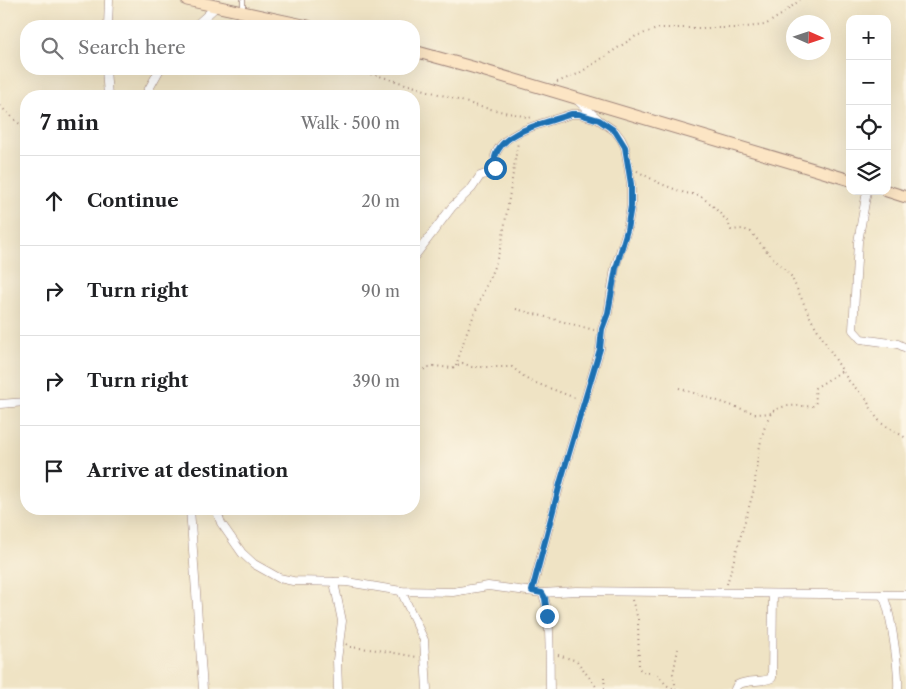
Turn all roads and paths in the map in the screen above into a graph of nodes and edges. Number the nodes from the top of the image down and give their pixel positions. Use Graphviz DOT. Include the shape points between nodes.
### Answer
graph roads {
  1 [pos="109,0"];
  2 [pos="187,0"];
  3 [pos="243,0"];
  4 [pos="800,0"];
  5 [pos="216,7"];
  6 [pos="243,12"];
  7 [pos="108,20"];
  8 [pos="202,20"];
  9 [pos="280,20"];
  10 [pos="420,54"];
  11 [pos="106,75"];
  12 [pos="157,75"];
  13 [pos="376,75"];
  14 [pos="536,87"];
  15 [pos="108,90"];
  16 [pos="148,90"];
  17 [pos="576,98"];
  18 [pos="0,106"];
  19 [pos="534,118"];
  20 [pos="599,120"];
  21 [pos="20,124"];
  22 [pos="519,132"];
  23 [pos="627,162"];
  24 [pos="846,179"];
  25 [pos="891,192"];
  26 [pos="866,195"];
  27 [pos="906,197"];
  28 [pos="420,249"];
  29 [pos="516,309"];
  30 [pos="601,332"];
  31 [pos="906,348"];
  32 [pos="456,366"];
  33 [pos="420,370"];
  34 [pos="842,372"];
  35 [pos="679,388"];
  36 [pos="585,401"];
  37 [pos="20,402"];
  38 [pos="0,404"];
  39 [pos="772,413"];
  40 [pos="906,438"];
  41 [pos="190,515"];
  42 [pos="218,515"];
  43 [pos="334,582"];
  44 [pos="401,591"];
  45 [pos="532,591"];
  46 [pos="626,592"];
  47 [pos="542,593"];
  48 [pos="724,594"];
  49 [pos="774,595"];
  50 [pos="882,596"];
  51 [pos="906,596"];
  52 [pos="341,635"];
  53 [pos="549,649"];
  54 [pos="678,649"];
  55 [pos="426,665"];
  56 [pos="604,678"];
  57 [pos="203,689"];
  58 [pos="338,689"];
  59 [pos="427,689"];
  60 [pos="550,689"];
  61 [pos="598,689"];
  62 [pos="605,689"];
  63 [pos="675,689"];
  64 [pos="735,689"];
  65 [pos="898,689"];
  1 -- 7 [label="street"];
  2 -- 5 [label="street"];
  3 -- 6 [label="lane"];
  4 -- 14 [label="path" via="765,25 660,28 645,32 578,74"];
  5 -- 6 [label="street"];
  5 -- 8 [label="street"];
  6 -- 9 [label="street"];
  10 -- 14 [label="street"];
  11 -- 15 [label="street"];
  12 -- 16 [label="street"];
  13 -- 19 [label="path" via="481,107"];
  14 -- 17 [label="street"];
  17 -- 20 [label="street"];
  17 -- 24 [label="street"];
  18 -- 21 [label="path"];
  20 -- 22 [label="street" via="571,114"];
  20 -- 23 [label="street" via="621,139"];
  22 -- 28 [label="street" via="503,142 495,156 494,171 480,176"];
  22 -- 32 [label="path" via="502,242"];
  23 -- 30 [label="street" via="631,206"];
  23 -- 34 [label="path" via="633,169 661,184 699,195 712,205 732,230 751,232 792,276 811,319"];
  25 -- 27 [label="street"];
  26 -- 31 [label="street" via="858,242 853,330 861,339"];
  29 -- 30 [label="path"];
  30 -- 36 [label="street" via="600,349"];
  32 -- 33 [label="path"];
  32 -- 36 [label="path" via="463,363 472,367 512,367 528,380"];
  34 -- 39 [label="path" via="815,388 814,406 788,406"];
  34 -- 40 [label="path" via="866,399 881,423"];
  35 -- 39 [label="path" via="757,414"];
  36 -- 45 [label="street"];
  37 -- 38 [label="street"];
  39 -- 48 [label="path" via="765,428 754,475 755,486"];
  41 -- 57 [label="street"];
  42 -- 43 [label="street" via="236,546 260,568 293,581"];
  43 -- 44 [label="street"];
  43 -- 52 [label="street" via="342,621"];
  44 -- 45 [label="street" via="453,592 488,586"];
  44 -- 55 [label="street" via="424,640"];
  45 -- 47 [label="street"];
  46 -- 47 [label="street"];
  46 -- 48 [label="street"];
  46 -- 63 [label="path" via="631,597 638,620 639,668 642,672 658,674 666,685"];
  47 -- 53 [label="street"];
  48 -- 49 [label="street"];
  49 -- 50 [label="street"];
  49 -- 64 [label="street" via="772,678 745,682"];
  50 -- 51 [label="street"];
  50 -- 65 [label="street" via="886,600 891,626"];
  52 -- 55 [label="path" via="344,644 350,647 416,657"];
  52 -- 58 [label="street" via="337,660"];
  53 -- 60 [label="street"];
  53 -- 61 [label="path" via="576,661"];
  54 -- 63 [label="path" via="673,674"];
  55 -- 59 [label="street"];
  56 -- 62 [label="path"];
}
